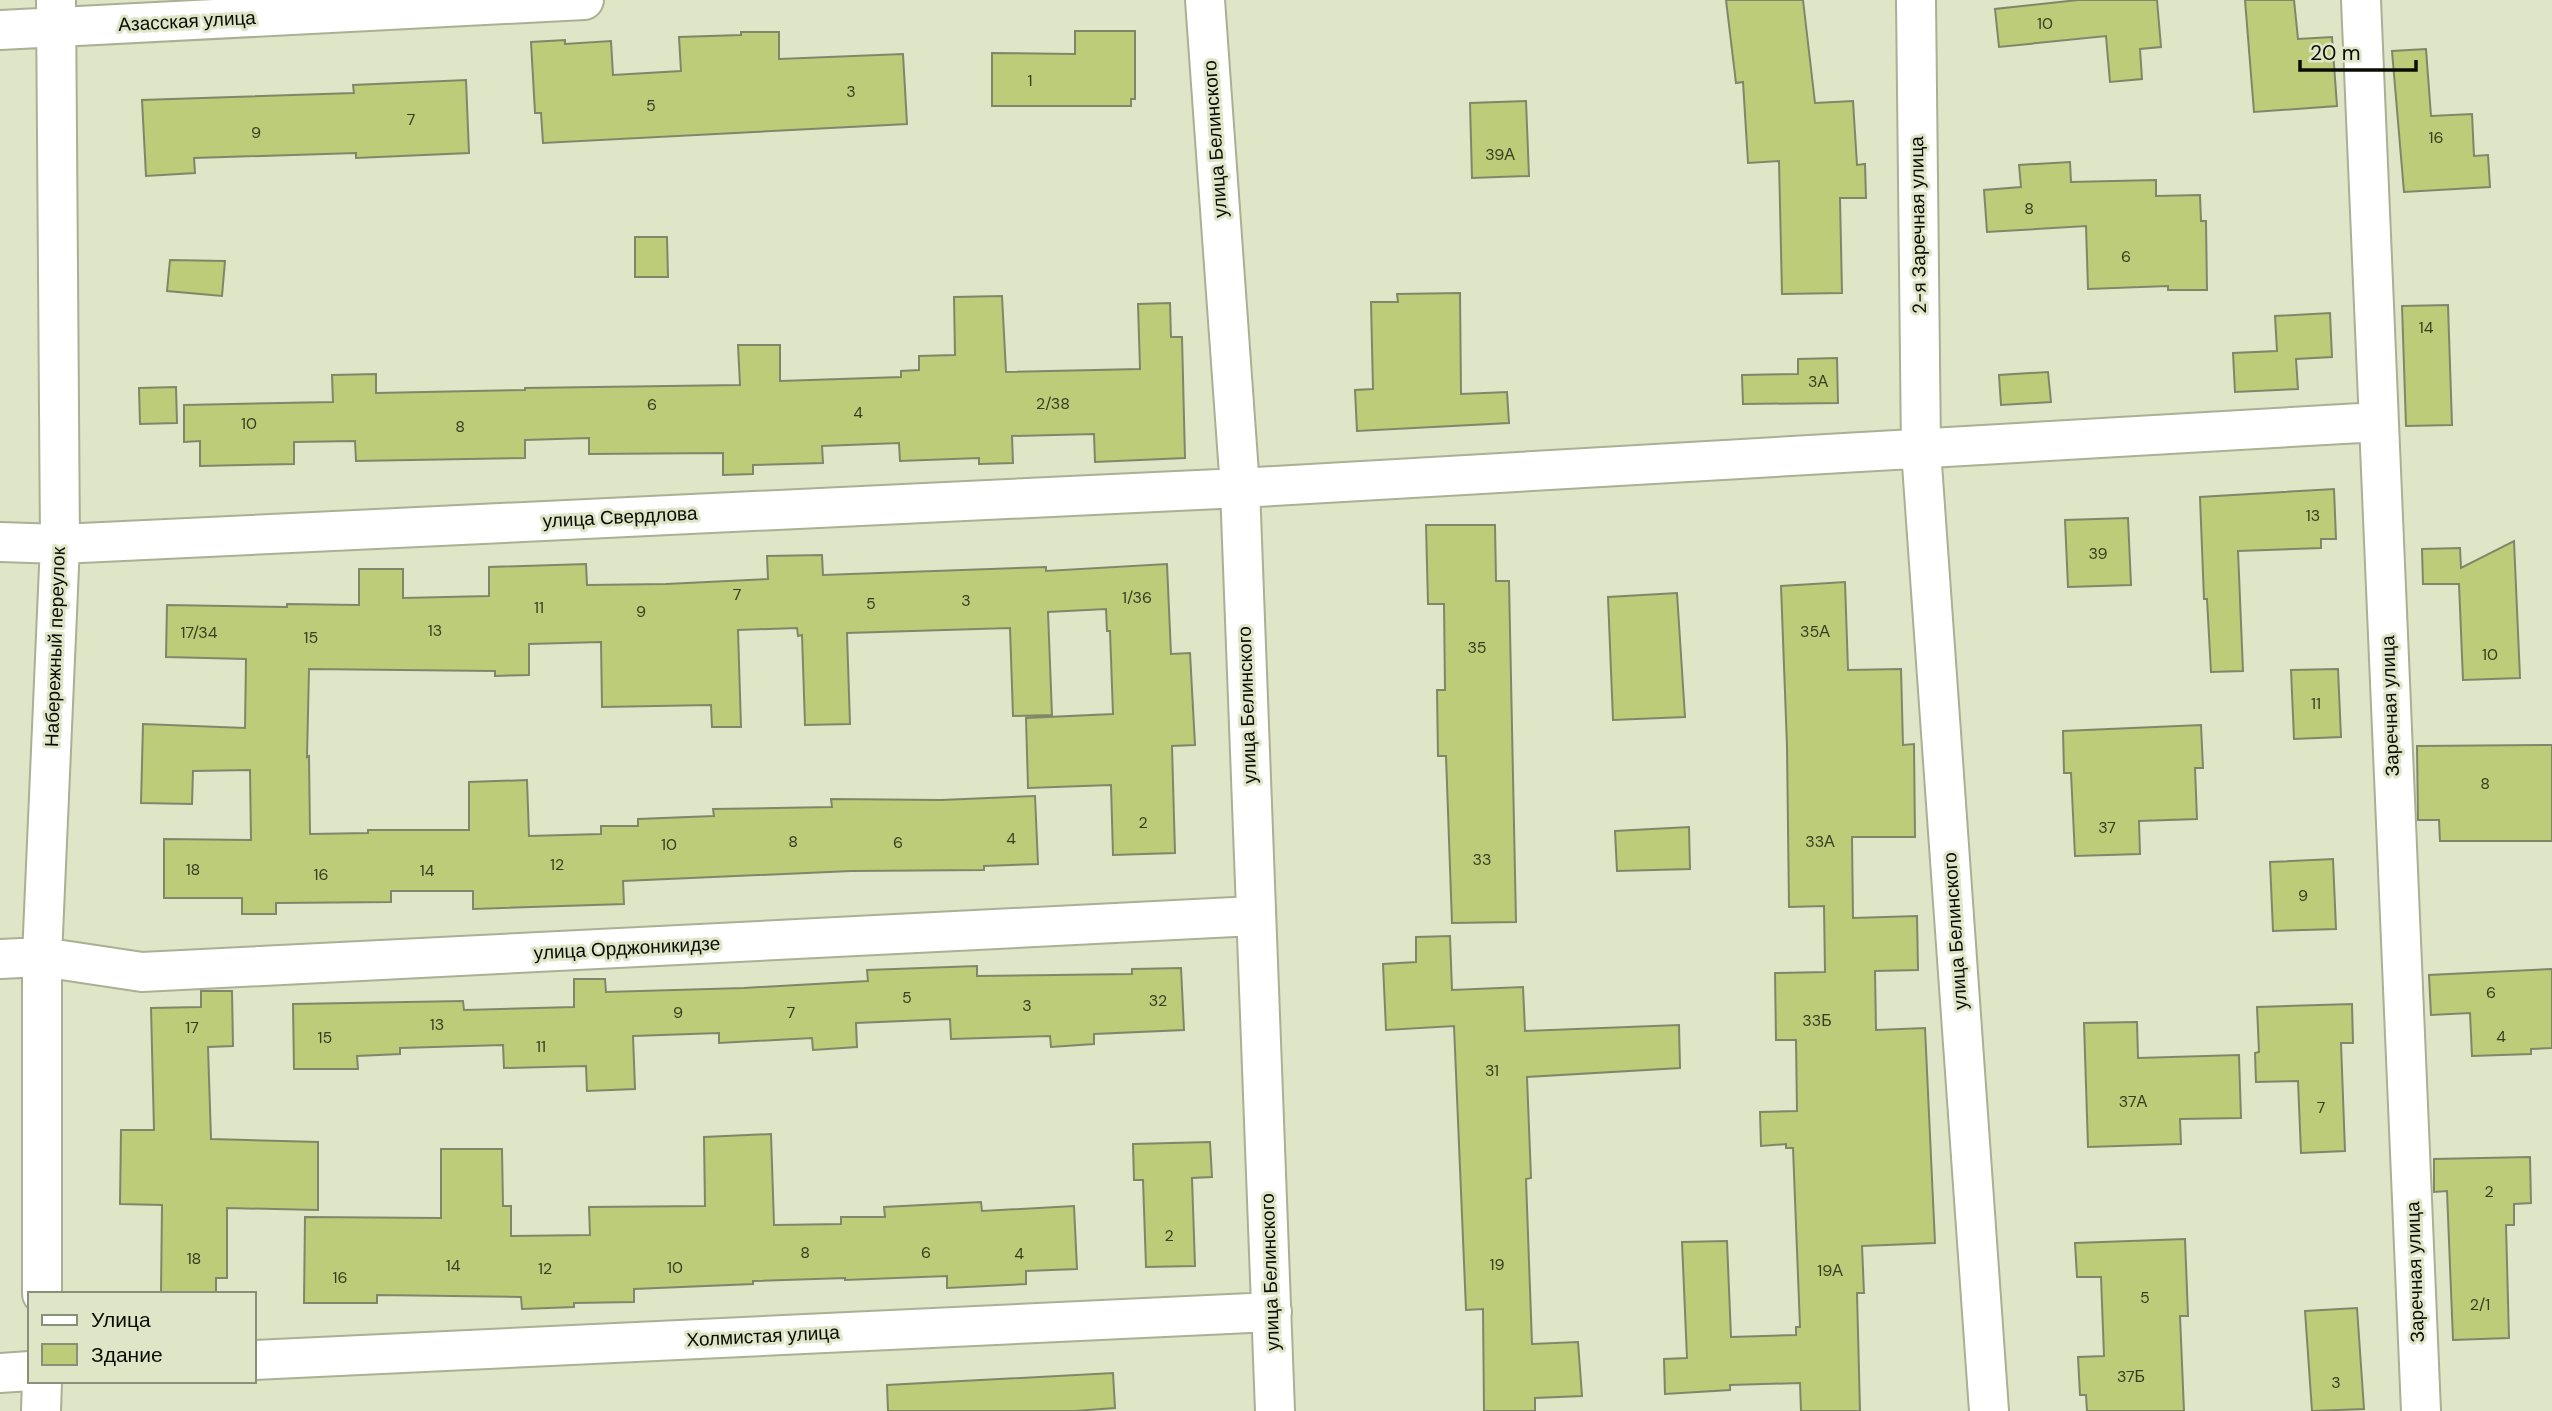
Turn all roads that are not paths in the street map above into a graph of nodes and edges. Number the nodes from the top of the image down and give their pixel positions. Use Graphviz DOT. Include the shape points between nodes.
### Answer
graph roads {
  1 [pos="584,0"];
  2 [pos="1205,0"];
  3 [pos="1916,0"];
  4 [pos="2361,0"];
  5 [pos="57,14"];
  6 [pos="0,30"];
  7 [pos="2378,422"];
  8 [pos="1921,450"];
  9 [pos="1240,488"];
  10 [pos="0,542"];
  11 [pos="60,544"];
  12 [pos="1254,916"];
  13 [pos="42,957"];
  14 [pos="0,959"];
  15 [pos="42,1292"];
  16 [pos="1272,1311"];
  17 [pos="256,1360"];
  18 [pos="28,1371"];
  19 [pos="0,1373"];
  20 [pos="42,1383"];
  21 [pos="41,1411"];
  22 [pos="1275,1411"];
  23 [pos="1989,1411"];
  24 [pos="2421,1411"];
  1 -- 5 [label="street, Азасская улица"];
  2 -- 9 [label="street, улица Белинского"];
  3 -- 8 [label="street, 2-я Заречная улица"];
  4 -- 7 [label="street, Заречная улица"];
  5 -- 6 [label="street, Азасская улица"];
  5 -- 11 [label="street, Набережный переулок"];
  7 -- 8 [label="street, улица Свердлова"];
  7 -- 24 [label="street, Заречная улица"];
  8 -- 9 [label="street, улица Свердлова"];
  8 -- 23 [label="street, улица Белинского"];
  9 -- 11 [label="street, улица Свердлова"];
  9 -- 12 [label="street, улица Белинского"];
  10 -- 11 [label="street, улица Свердлова"];
  11 -- 13 [label="street, Набережный переулок"];
  12 -- 13 [label="street, улица Орджоникидзе" via="142,972"];
  12 -- 16 [label="street, улица Белинского"];
  13 -- 14 [label="street, улица Орджоникидзе"];
  13 -- 15 [label="street, Набережный переулок"];
  16 -- 17 [label="street, Холмистая улица"];
  16 -- 22 [label="street, улица Белинского"];
  18 -- 19 [label="street"];
  20 -- 21 [label="street"];
}
